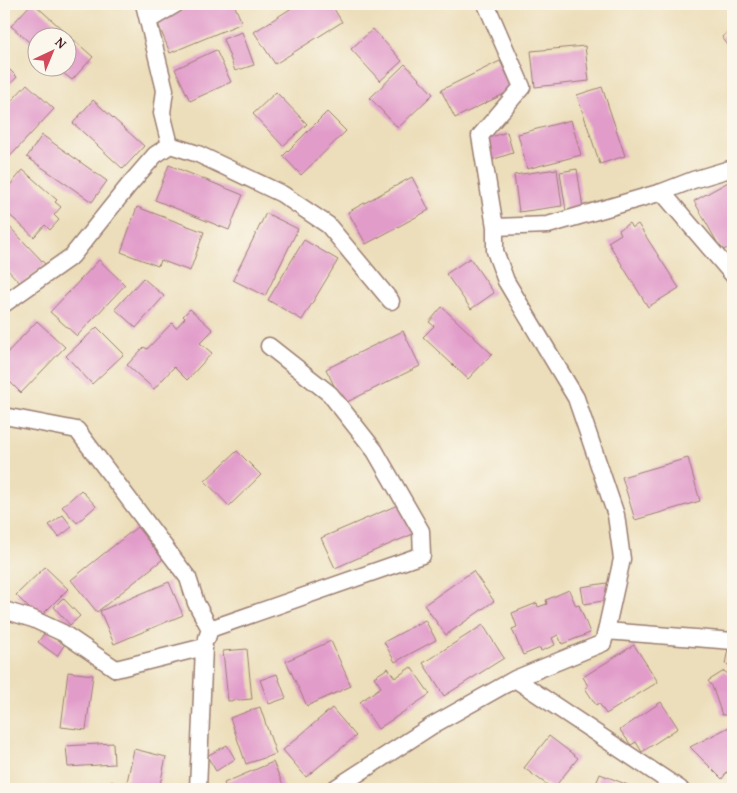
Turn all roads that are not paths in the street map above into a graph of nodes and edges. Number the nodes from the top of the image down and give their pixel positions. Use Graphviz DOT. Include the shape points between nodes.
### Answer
graph roads {
  1 [pos="144,4"];
  2 [pos="176,4"];
  3 [pos="486,4"];
  4 [pos="149,20"];
  5 [pos="170,145"];
  6 [pos="733,168"];
  7 [pos="662,192"];
  8 [pos="496,228"];
  9 [pos="733,275"];
  10 [pos="391,301"];
  11 [pos="4,304"];
  12 [pos="269,346"];
  13 [pos="4,416"];
  14 [pos="4,610"];
  15 [pos="210,629"];
  16 [pos="606,631"];
  17 [pos="733,641"];
  18 [pos="204,647"];
  19 [pos="515,679"];
  20 [pos="198,789"];
  21 [pos="334,789"];
  22 [pos="680,789"];
  1 -- 4 [label="street"];
  2 -- 4 [label="street"];
  3 -- 8 [label="street" via="522,87 480,136"];
  4 -- 5 [label="street" via="165,90 162,113"];
  5 -- 10 [label="street" via="198,154 282,194 328,225"];
  5 -- 11 [label="street" via="155,155 72,256"];
  6 -- 7 [label="street"];
  7 -- 8 [label="street" via="548,225"];
  7 -- 9 [label="street"];
  8 -- 16 [label="street" via="495,251 506,281 576,398 616,515 622,559"];
  12 -- 15 [label="street" via="330,394 376,451 421,531 422,555"];
  13 -- 15 [label="street" via="77,430 188,578 196,603"];
  14 -- 18 [label="street" via="63,633 116,669"];
  15 -- 18 [label="street"];
  16 -- 17 [label="street"];
  16 -- 19 [label="street" via="602,642"];
  18 -- 20 [label="street"];
  19 -- 21 [label="street" via="433,724"];
  19 -- 22 [label="street"];
}
